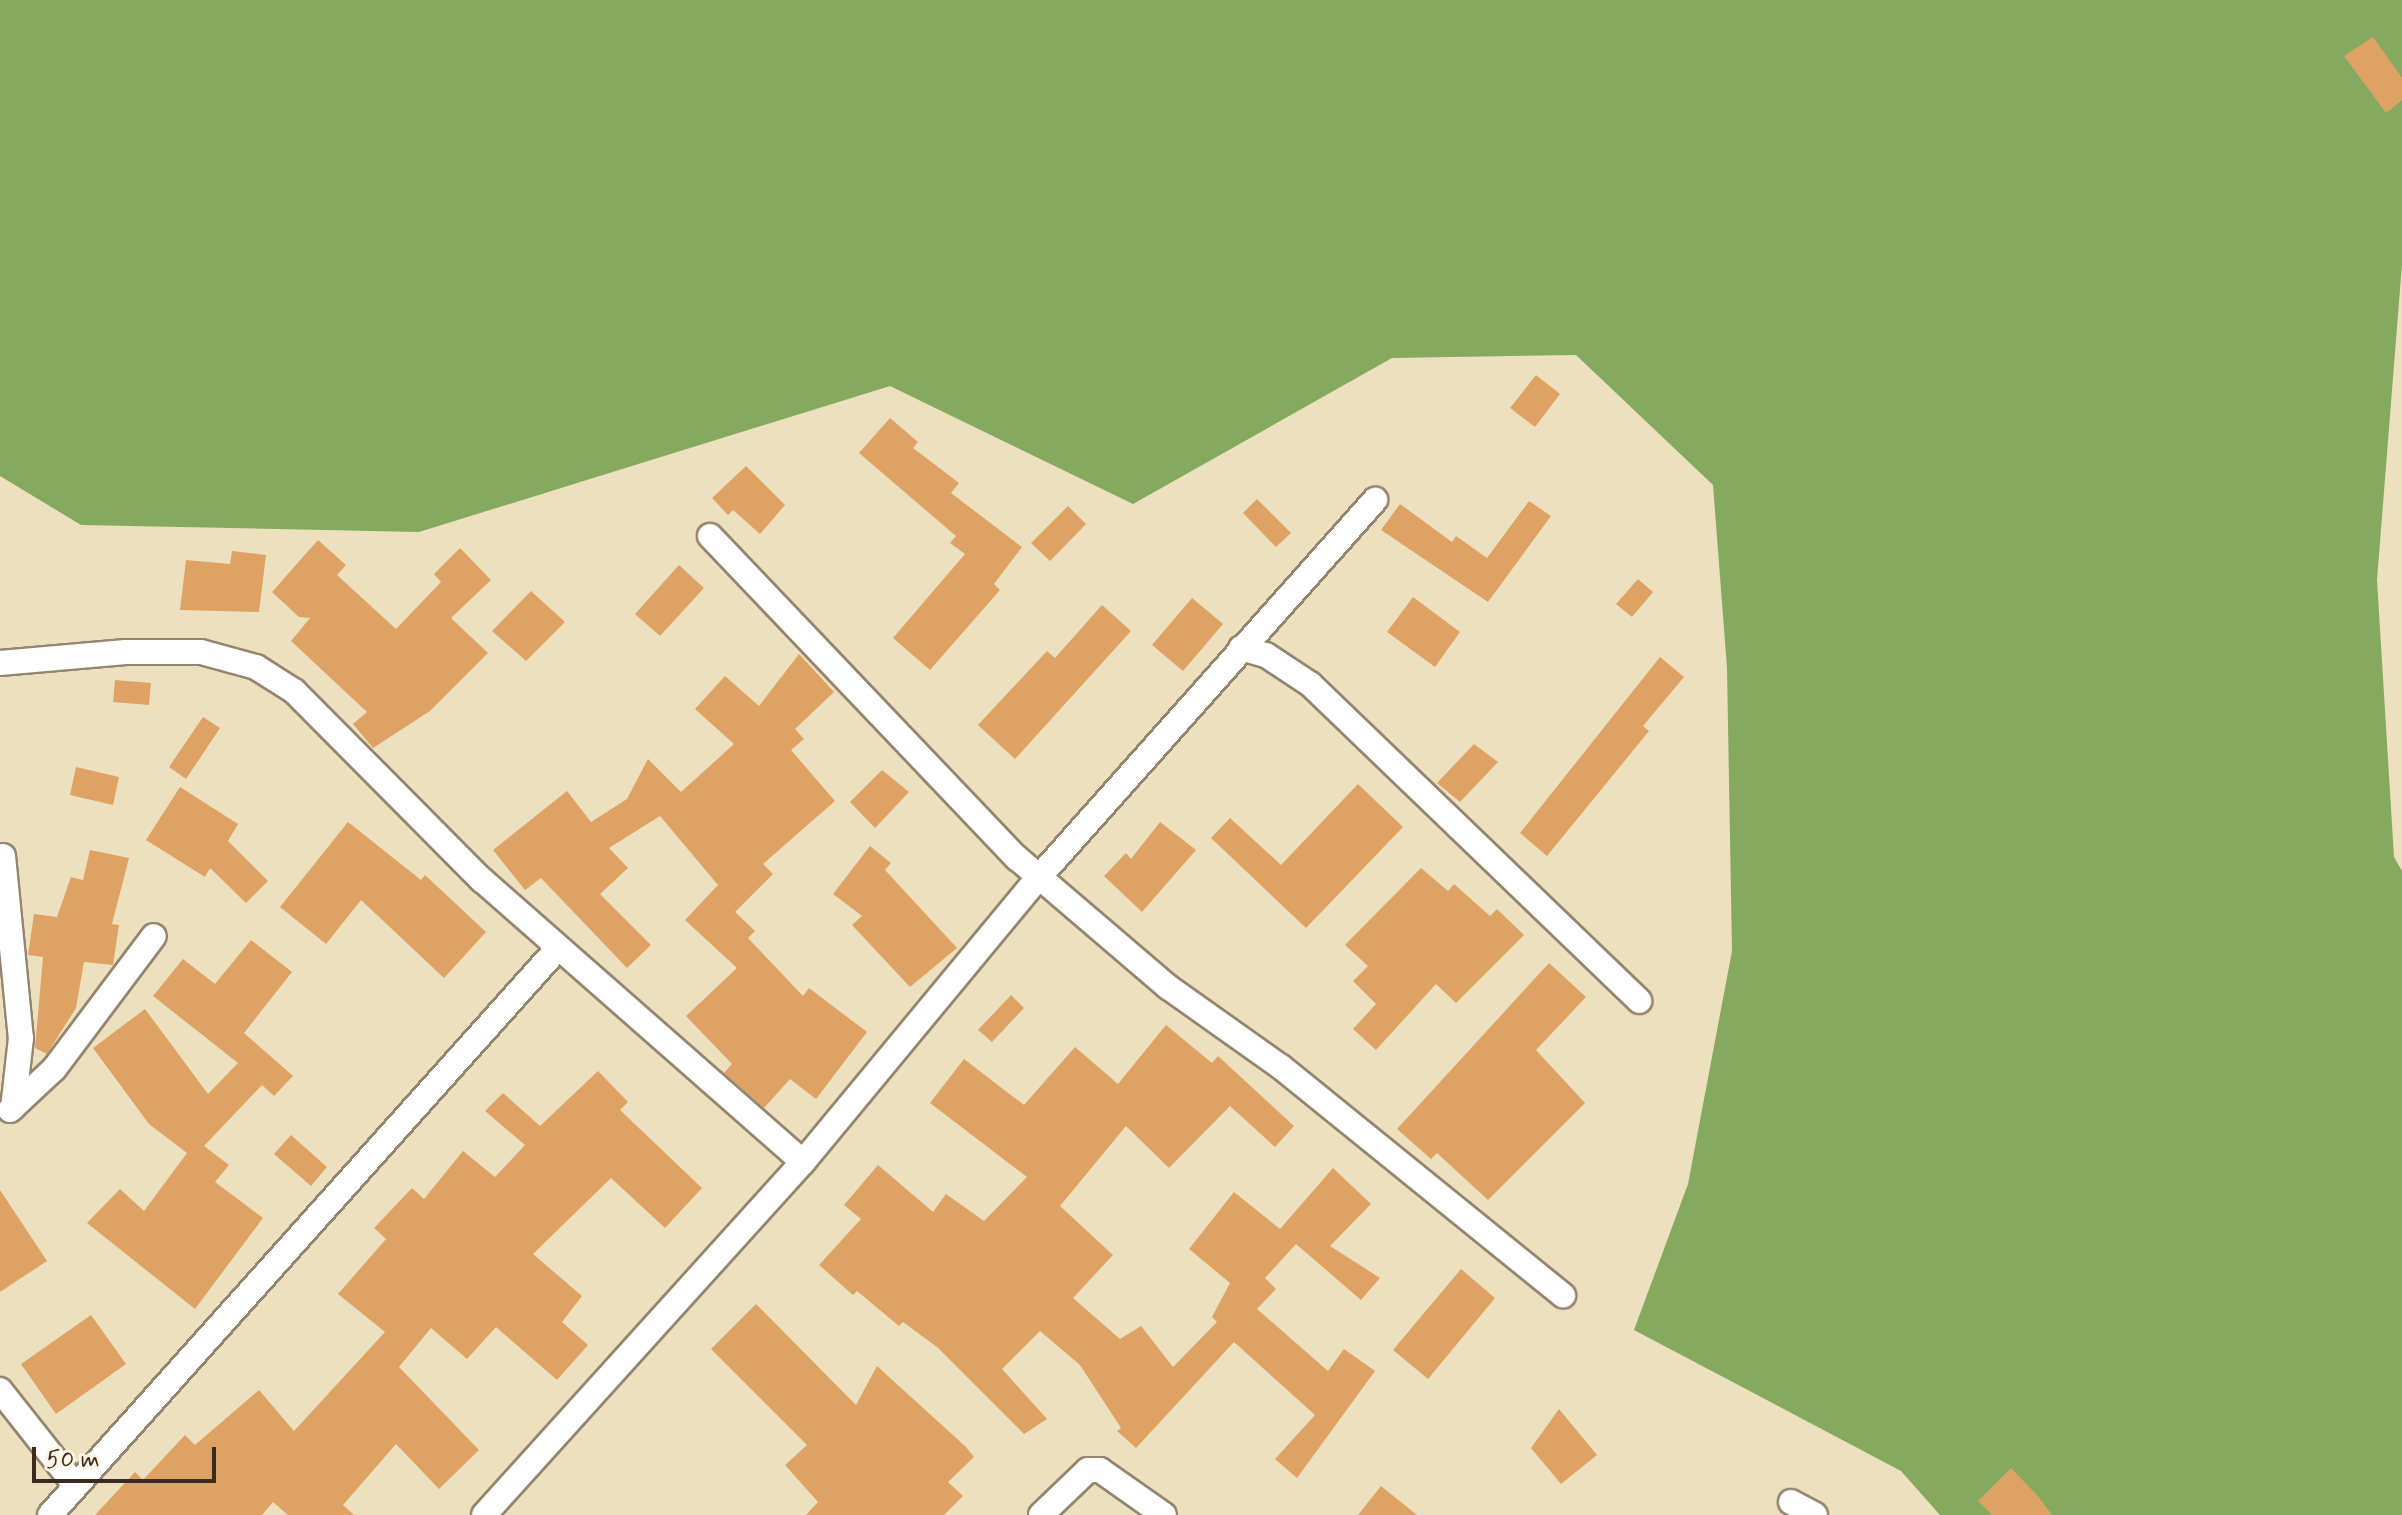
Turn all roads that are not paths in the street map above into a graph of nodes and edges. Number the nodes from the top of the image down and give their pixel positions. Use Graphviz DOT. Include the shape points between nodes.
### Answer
graph roads {
  1 [pos="1375,500"];
  2 [pos="710,536"];
  3 [pos="1241,648"];
  4 [pos="0,663"];
  5 [pos="3,856"];
  6 [pos="1040,876"];
  7 [pos="154,936"];
  8 [pos="558,948"];
  9 [pos="1639,1001"];
  10 [pos="6,1113"];
  11 [pos="803,1162"];
  12 [pos="1563,1295"];
  13 [pos="0,1390"];
  14 [pos="75,1485"];
  15 [pos="1791,1502"];
  16 [pos="50,1515"];
  17 [pos="484,1515"];
  18 [pos="1041,1515"];
  19 [pos="1164,1515"];
  20 [pos="1815,1515"];
  1 -- 3 [label="street"];
  2 -- 6 [label="street"];
  3 -- 6 [label="street"];
  3 -- 9 [label="street" via="1266,655 1310,684"];
  4 -- 8 [label="street" via="126,652 201,652 256,667 294,691 383,785"];
  5 -- 10 [label="street" via="21,1038"];
  6 -- 11 [label="street"];
  6 -- 12 [label="street" via="1168,987 1281,1067"];
  7 -- 10 [label="street" via="54,1069"];
  8 -- 11 [label="street"];
  8 -- 14 [label="street"];
  11 -- 17 [label="street"];
  13 -- 14 [label="street"];
  14 -- 16 [label="street"];
  15 -- 20 [label="street"];
  18 -- 19 [label="street" via="1088,1470 1100,1470"];
}
